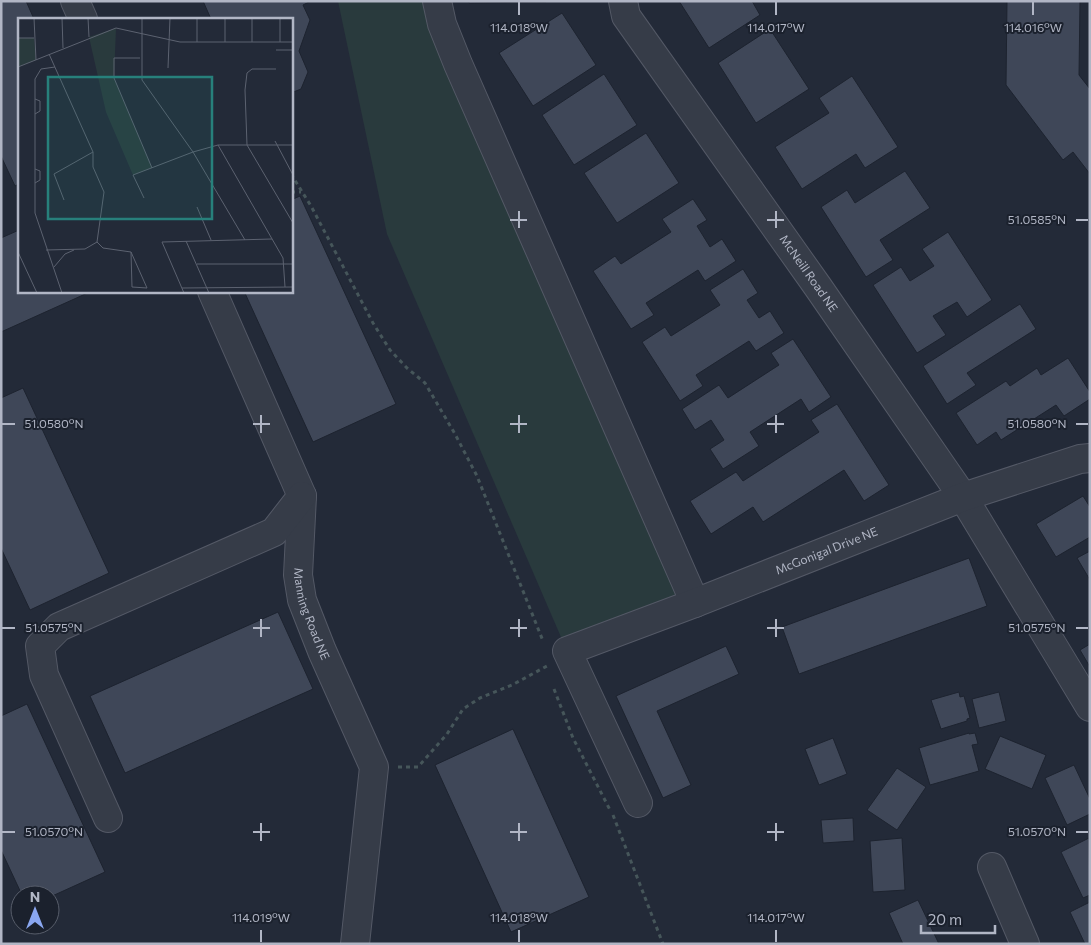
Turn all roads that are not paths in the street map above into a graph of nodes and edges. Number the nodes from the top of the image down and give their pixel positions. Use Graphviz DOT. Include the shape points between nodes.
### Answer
graph roads {
  1 [pos="75,1"];
  2 [pos="437,1"];
  3 [pos="623,1"];
  4 [pos="83,18"];
  5 [pos="212,292"];
  6 [pos="1090,458"];
  7 [pos="302,496"];
  8 [pos="963,497"];
  9 [pos="696,603"];
  10 [pos="1090,707"];
  11 [pos="638,803"];
  12 [pos="108,818"];
  13 [pos="992,867"];
  14 [pos="355,944"];
  15 [pos="1025,944"];
  1 -- 4 [label="street"];
  2 -- 9 [label="street" via="442,24 458,64"];
  3 -- 8 [label="street, McNeill Road NE" via="626,16"];
  5 -- 7 [label="street, Manning Road NE"];
  6 -- 8 [label="street, McGonigal Drive NE"];
  7 -- 12 [label="street" via="274,532 58,627 40,646 44,675"];
  7 -- 14 [label="street, Manning Road NE" via="298,575 302,600 374,768"];
  8 -- 9 [label="street, McGonigal Drive NE"];
  8 -- 10 [label="street, McNeill Road NE"];
  9 -- 11 [label="street, McGonigal Drive NE" via="551,654"];
  13 -- 15 [label="street"];
}
